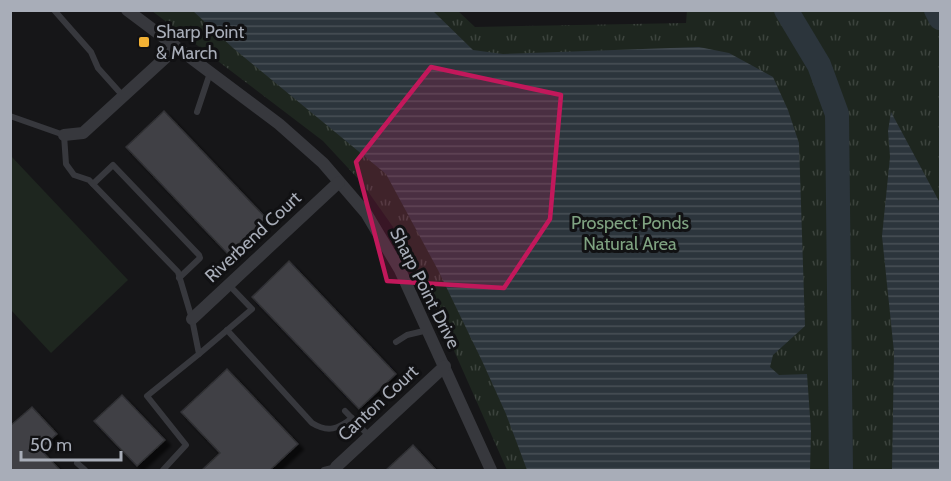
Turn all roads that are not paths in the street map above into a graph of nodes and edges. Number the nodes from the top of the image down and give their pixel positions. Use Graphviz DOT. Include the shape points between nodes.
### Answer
graph roads {
  1 [pos="54,10"];
  2 [pos="127,10"];
  3 [pos="176,48"];
  4 [pos="210,73"];
  5 [pos="123,97"];
  6 [pos="197,112"];
  7 [pos="10,116"];
  8 [pos="64,135"];
  9 [pos="339,182"];
  10 [pos="93,184"];
  11 [pos="179,278"];
  12 [pos="229,284"];
  13 [pos="192,319"];
  14 [pos="227,330"];
  15 [pos="428,330"];
  16 [pos="396,342"];
  17 [pos="199,354"];
  18 [pos="445,366"];
  19 [pos="345,411"];
  20 [pos="352,418"];
  21 [pos="369,436"];
  22 [pos="77,462"];
  23 [pos="334,470"];
  24 [pos="85,471"];
  25 [pos="163,471"];
  26 [pos="491,471"];
  1 -- 5 [label="lane"];
  2 -- 3 [label="street, Sharp Point Drive"];
  3 -- 4 [label="street, Sharp Point Drive"];
  3 -- 5 [label="street"];
  4 -- 6 [label="lane"];
  4 -- 9 [label="street, Sharp Point Drive" via="279,124"];
  5 -- 8 [label="street" via="83,134"];
  7 -- 8 [label="lane"];
  8 -- 10 [label="lane" via="66,164 74,175"];
  9 -- 12 [label="street, Riverbend Court"];
  9 -- 15 [label="street, Sharp Point Drive" via="366,213 400,270"];
  10 -- 11 [label="lane" via="178,272"];
  10 -- 11 [label="lane" via="113,165 199,255"];
  11 -- 13 [label="lane"];
  12 -- 13 [label="street, Riverbend Court"];
  12 -- 14 [label="lane" via="252,309"];
  13 -- 17 [label="lane"];
  14 -- 17 [label="lane"];
  14 -- 20 [label="lane" via="312,423 332,430"];
  15 -- 16 [label="lane"];
  15 -- 18 [label="street, Sharp Point Drive"];
  17 -- 25 [label="lane" via="147,396 186,445"];
  18 -- 21 [label="street, Canton Court"];
  18 -- 26 [label="street, Sharp Point Drive"];
  19 -- 20 [label="lane"];
  20 -- 21 [label="lane"];
  21 -- 23 [label="street, Canton Court"];
  22 -- 24 [label="lane"];
}
